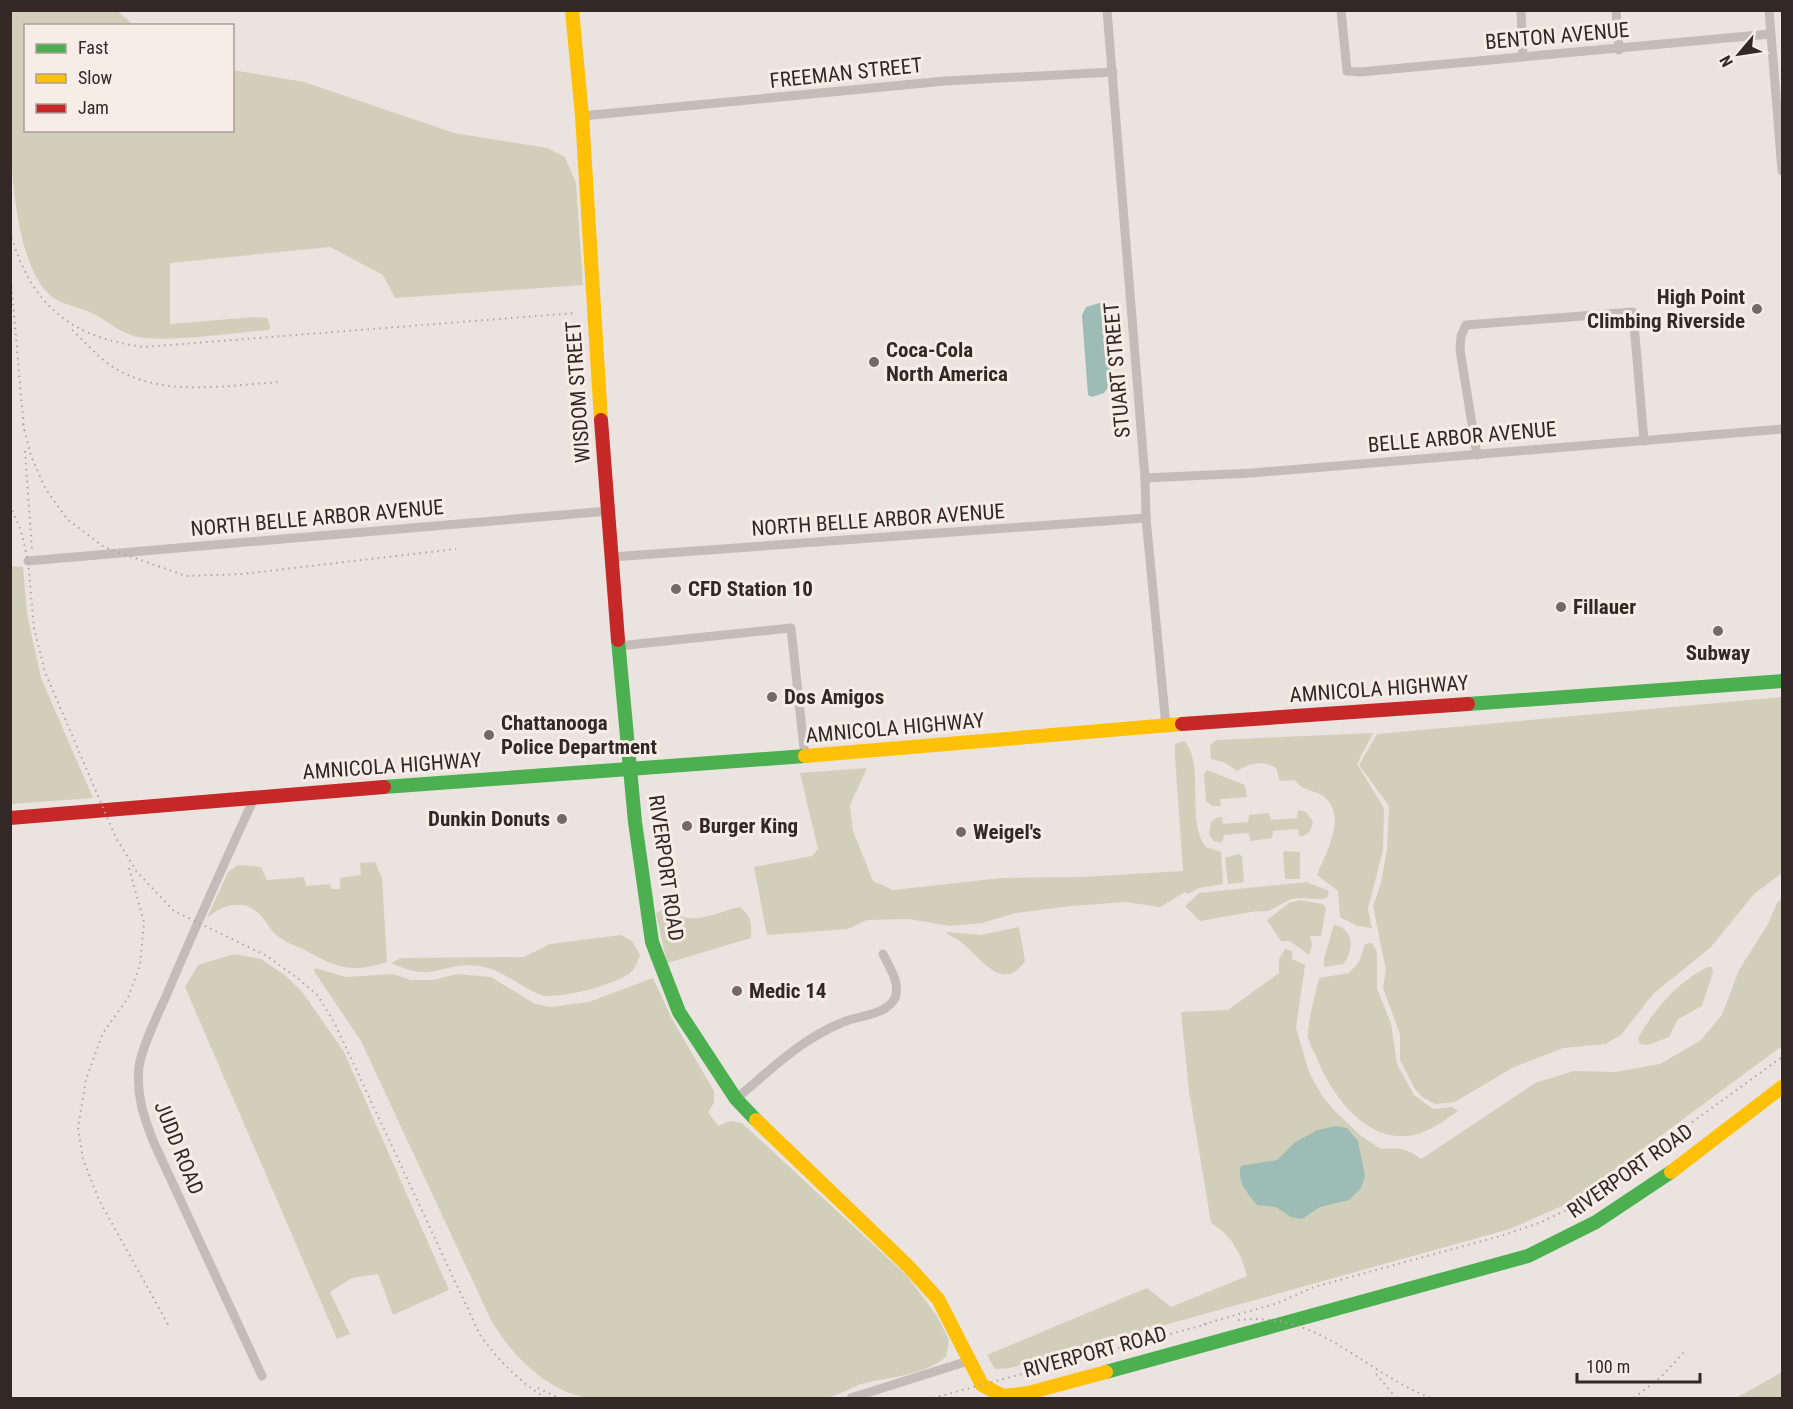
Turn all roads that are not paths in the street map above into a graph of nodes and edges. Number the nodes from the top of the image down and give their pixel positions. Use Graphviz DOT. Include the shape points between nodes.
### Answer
graph roads {
  1 [pos="572,10"];
  2 [pos="1107,10"];
  3 [pos="1341,10"];
  4 [pos="1521,10"];
  5 [pos="1616,10"];
  6 [pos="1769,10"];
  7 [pos="1770,34"];
  8 [pos="1619,50"];
  9 [pos="1523,56"];
  10 [pos="1113,72"];
  11 [pos="582,116"];
  12 [pos="1782,171"];
  13 [pos="1782,429"];
  14 [pos="1644,441"];
  15 [pos="1477,455"];
  16 [pos="1145,478"];
  17 [pos="608,511"];
  18 [pos="1146,518"];
  19 [pos="612,557"];
  20 [pos="28,561"];
  21 [pos="618,646"];
  22 [pos="1782,681"];
  23 [pos="1166,726"];
  24 [pos="805,757"];
  25 [pos="632,770"];
  26 [pos="255,796"];
  27 [pos="10,818"];
  28 [pos="883,954"];
  29 [pos="1782,1087"];
  30 [pos="736,1099"];
  31 [pos="968,1361"];
  32 [pos="262,1376"];
  33 [pos="850,1398"];
  1 -- 11 [label="street, WISDOM STREET"];
  2 -- 10 [label="street, STUART STREET"];
  3 -- 9 [label="street, BENTON AVENUE" via="1347,71"];
  4 -- 9 [label="street"];
  5 -- 8 [label="street"];
  6 -- 7 [label="street"];
  7 -- 8 [label="street, BENTON AVENUE"];
  7 -- 12 [label="street"];
  8 -- 9 [label="street, BENTON AVENUE"];
  10 -- 11 [label="street, FREEMAN STREET" via="945,81"];
  10 -- 16 [label="street, STUART STREET"];
  11 -- 17 [label="street, WISDOM STREET"];
  13 -- 14 [label="street, BELLE ARBOR AVENUE"];
  14 -- 15 [label="street, BELLE ARBOR AVENUE"];
  14 -- 15 [label="street" via="1633,312 1466,325 1460,350"];
  15 -- 16 [label="street, BELLE ARBOR AVENUE"];
  16 -- 18 [label="street, STUART STREET"];
  17 -- 19 [label="street, WISDOM STREET"];
  17 -- 20 [label="street, NORTH BELLE ARBOR AVENUE"];
  18 -- 19 [label="street, NORTH BELLE ARBOR AVENUE"];
  18 -- 23 [label="street, STUART STREET"];
  19 -- 21 [label="street, WISDOM STREET"];
  21 -- 24 [label="street" via="791,628"];
  21 -- 25 [label="street, WISDOM STREET"];
  22 -- 23 [label="street, AMNICOLA HIGHWAY"];
  23 -- 24 [label="street, AMNICOLA HIGHWAY"];
  24 -- 25 [label="street, AMNICOLA HIGHWAY"];
  25 -- 26 [label="street, AMNICOLA HIGHWAY"];
  25 -- 30 [label="street, RIVERPORT ROAD" via="635,822 652,942 679,1012"];
  26 -- 27 [label="street, AMNICOLA HIGHWAY"];
  26 -- 32 [label="street, JUDD ROAD" via="158,1015 139,1065 139,1091 141,1110 154,1143"];
  28 -- 30 [label="street" via="896,981 895,997 884,1010 842,1022 801,1043"];
  29 -- 31 [label="street, RIVERPORT ROAD" via="1625,1205 1586,1230 1528,1256 1028,1393 1003,1396 989,1390 980,1383"];
  30 -- 31 [label="street, RIVERPORT ROAD" via="938,1299"];
  31 -- 33 [label="street"];
}
